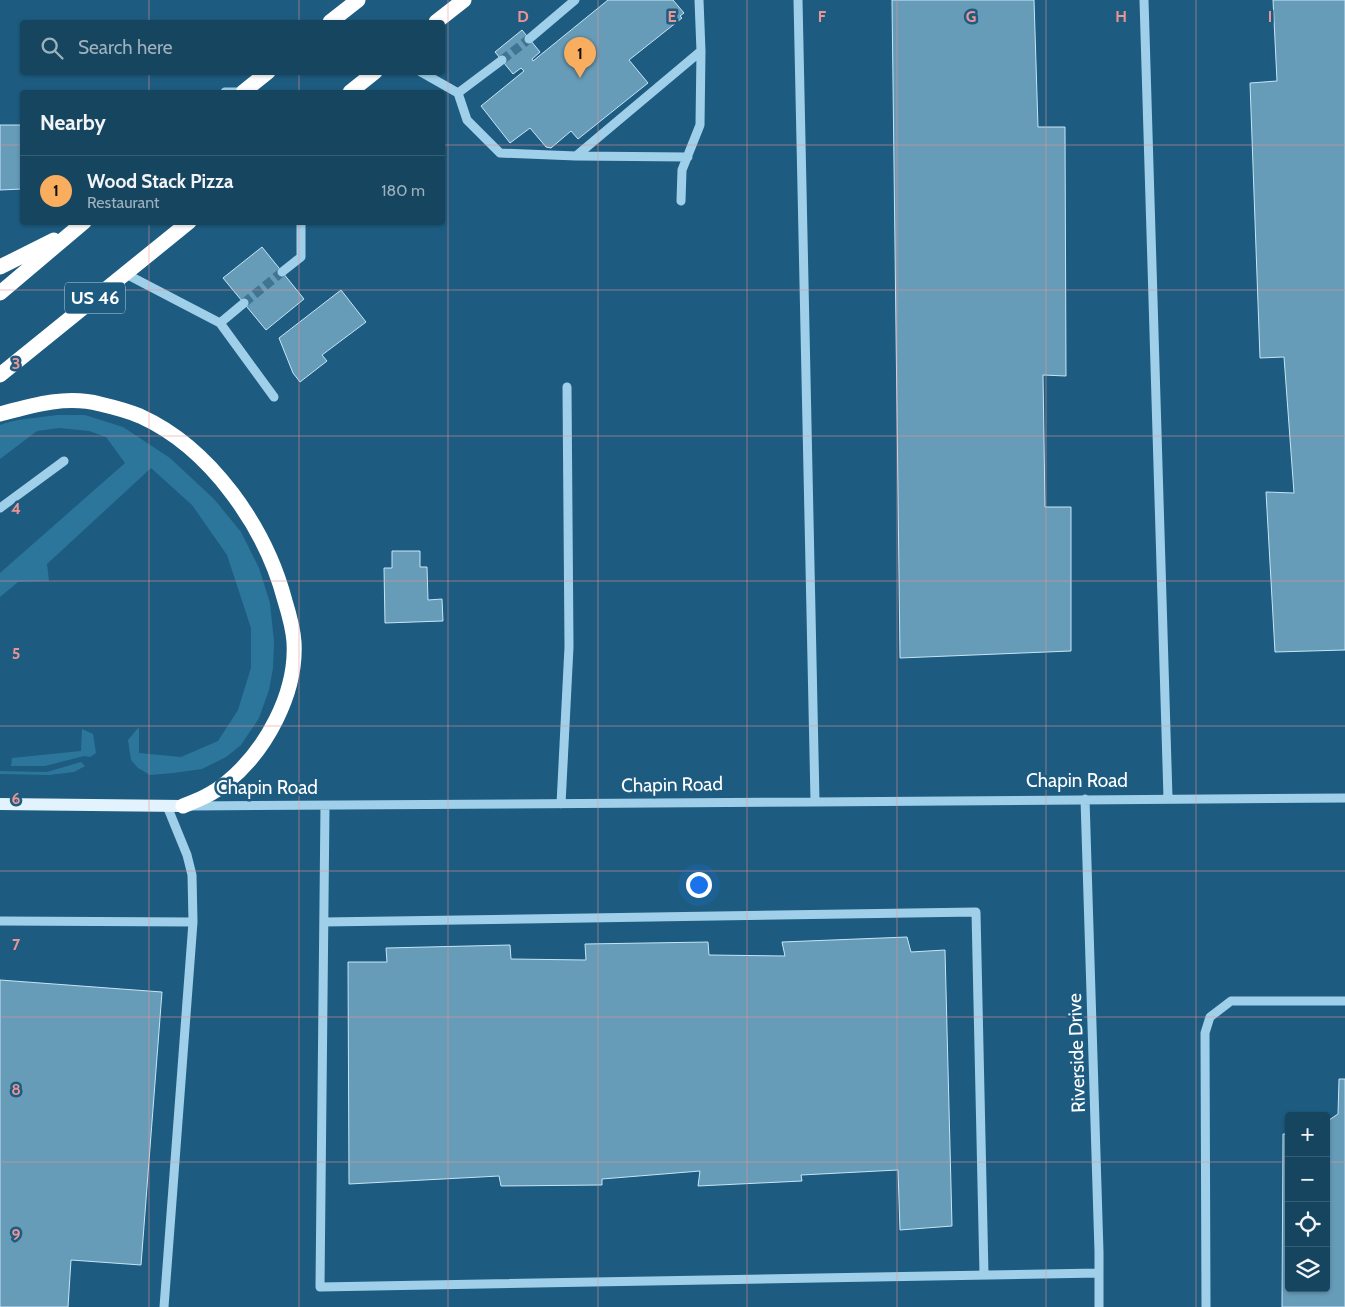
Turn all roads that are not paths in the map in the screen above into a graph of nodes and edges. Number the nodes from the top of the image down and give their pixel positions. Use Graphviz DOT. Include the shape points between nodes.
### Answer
graph roads {
  1 [pos="464,0"];
  2 [pos="575,0"];
  3 [pos="699,0"];
  4 [pos="798,0"];
  5 [pos="1144,0"];
  6 [pos="357,1"];
  7 [pos="333,20"];
  8 [pos="439,20"];
  9 [pos="529,38"];
  10 [pos="701,51"];
  11 [pos="502,60"];
  12 [pos="264,75"];
  13 [pos="371,75"];
  14 [pos="426,75"];
  15 [pos="246,90"];
  16 [pos="352,90"];
  17 [pos="458,94"];
  18 [pos="576,156"];
  19 [pos="688,157"];
  20 [pos="680,200"];
  21 [pos="79,225"];
  22 [pos="80,225"];
  23 [pos="185,225"];
  24 [pos="301,225"];
  25 [pos="0,267"];
  26 [pos="282,272"];
  27 [pos="126,274"];
  28 [pos="0,293"];
  29 [pos="244,304"];
  30 [pos="220,323"];
  31 [pos="0,375"];
  32 [pos="567,387"];
  33 [pos="274,397"];
  34 [pos="0,414"];
  35 [pos="64,461"];
  36 [pos="0,508"];
  37 [pos="1168,798"];
  38 [pos="1345,798"];
  39 [pos="1085,799"];
  40 [pos="815,801"];
  41 [pos="0,804"];
  42 [pos="561,804"];
  43 [pos="167,806"];
  44 [pos="183,806"];
  45 [pos="325,806"];
  46 [pos="0,921"];
  47 [pos="193,922"];
  48 [pos="324,922"];
  49 [pos="1345,1001"];
  50 [pos="1099,1273"];
  51 [pos="984,1275"];
  52 [pos="164,1307"];
  53 [pos="1099,1307"];
  54 [pos="1206,1307"];
  1 -- 8 [label="highway"];
  2 -- 9 [label="street"];
  3 -- 10 [label="street"];
  4 -- 40 [label="street"];
  5 -- 37 [label="street"];
  6 -- 7 [label="highway"];
  10 -- 18 [label="street"];
  10 -- 19 [label="street" via="700,125"];
  11 -- 17 [label="street"];
  12 -- 15 [label="highway"];
  13 -- 16 [label="highway"];
  14 -- 17 [label="street"];
  17 -- 18 [label="street" via="467,120 500,153"];
  18 -- 19 [label="street"];
  19 -- 20 [label="street" via="682,170"];
  21 -- 25 [label="highway"];
  22 -- 28 [label="highway"];
  23 -- 27 [label="highway, US 46"];
  24 -- 26 [label="street" via="301,257"];
  27 -- 30 [label="street"];
  27 -- 31 [label="highway, US 46"];
  29 -- 30 [label="street"];
  30 -- 33 [label="street"];
  32 -- 42 [label="street" via="569,647"];
  34 -- 44 [label="highway" via="44,402 79,401 100,403 139,416 190,449 219,478 244,510 264,545 280,583 293,629 294,663 288,689 276,721 254,756 225,784"];
  35 -- 36 [label="street"];
  37 -- 38 [label="street, Chapin Road"];
  37 -- 39 [label="street, Chapin Road"];
  39 -- 40 [label="street, Chapin Road"];
  39 -- 50 [label="street, Riverside Drive"];
  40 -- 42 [label="street, Chapin Road"];
  41 -- 43 [label="main road, Chapin Road"];
  42 -- 45 [label="street, Chapin Road"];
  43 -- 44 [label="main road, Chapin Road"];
  43 -- 47 [label="street" via="192,875"];
  44 -- 45 [label="street, Chapin Road"];
  45 -- 48 [label="street"];
  46 -- 47 [label="street"];
  47 -- 52 [label="street"];
  48 -- 51 [label="street" via="976,912"];
  48 -- 51 [label="street" via="320,1287"];
  49 -- 54 [label="street" via="1231,1001 1210,1016 1205,1033"];
  50 -- 51 [label="street"];
  50 -- 53 [label="street, Riverside Drive"];
}
